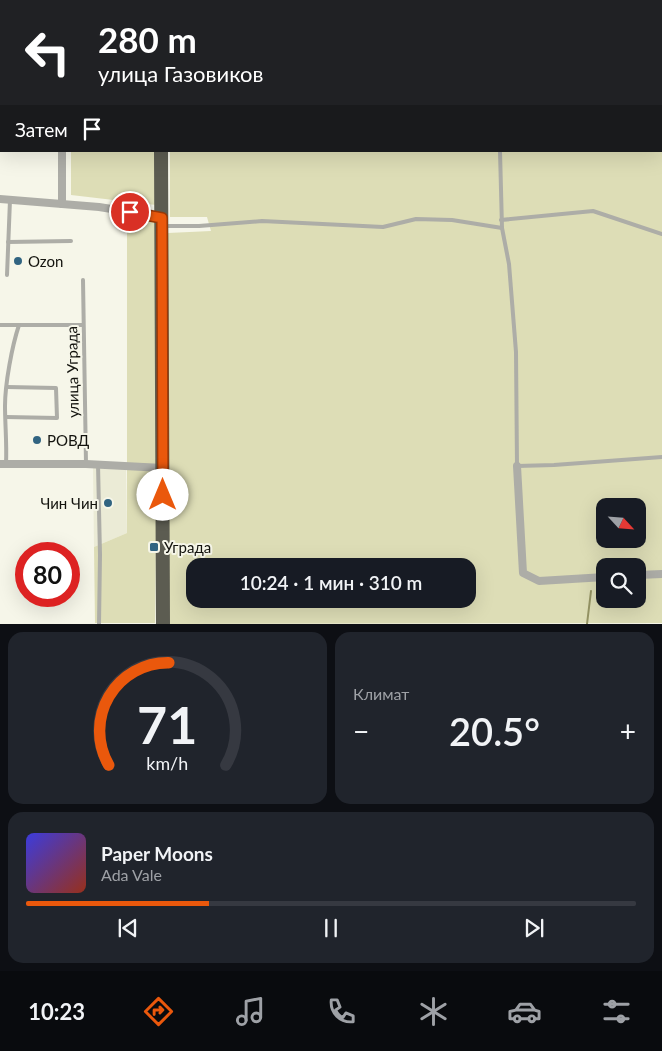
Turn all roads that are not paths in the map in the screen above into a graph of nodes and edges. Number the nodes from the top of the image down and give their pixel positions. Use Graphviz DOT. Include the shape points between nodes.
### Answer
graph roads {
  1 [pos="62,152"];
  2 [pos="161,152"];
  3 [pos="500,152"];
  4 [pos="0,199"];
  5 [pos="10,200"];
  6 [pos="62,204"];
  7 [pos="501,220"];
  8 [pos="162,222"];
  9 [pos="502,228"];
  10 [pos="662,234"];
  11 [pos="70,241"];
  12 [pos="8,242"];
  13 [pos="6,275"];
  14 [pos="83,280"];
  15 [pos="19,325"];
  16 [pos="82,325"];
  17 [pos="0,326"];
  18 [pos="7,387"];
  19 [pos="6,417"];
  20 [pos="662,457"];
  21 [pos="3,464"];
  22 [pos="86,464"];
  23 [pos="98,464"];
  24 [pos="517,466"];
  25 [pos="163,468"];
  26 [pos="662,574"];
  27 [pos="646,575"];
  28 [pos="596,578"];
  29 [pos="99,624"];
  30 [pos="163,624"];
  1 -- 6 [label="street"];
  2 -- 8 [label="highway"];
  3 -- 7 [label="lane"];
  4 -- 5 [label="street"];
  5 -- 6 [label="street"];
  5 -- 12 [label="lane"];
  6 -- 8 [label="street" via="99,207"];
  7 -- 9 [label="lane"];
  7 -- 10 [label="lane" via="593,211"];
  8 -- 9 [label="lane" via="199,226 262,221 383,227 416,219 452,220"];
  8 -- 25 [label="highway"];
  9 -- 24 [label="lane" via="509,264 516,352"];
  11 -- 12 [label="lane"];
  12 -- 13 [label="lane"];
  14 -- 16 [label="lane, улица Уграда"];
  15 -- 16 [label="lane"];
  15 -- 17 [label="lane"];
  15 -- 18 [label="lane"];
  16 -- 22 [label="lane, улица Уграда"];
  18 -- 19 [label="lane"];
  18 -- 19 [label="lane" via="56,388 57,418"];
  19 -- 21 [label="lane" via="7,444"];
  20 -- 24 [label="lane"];
  21 -- 22 [label="street"];
  22 -- 23 [label="street"];
  23 -- 25 [label="street"];
  23 -- 29 [label="lane"];
  24 -- 28 [label="street" via="523,573 539,581"];
  25 -- 30 [label="highway"];
  26 -- 27 [label="street"];
}
